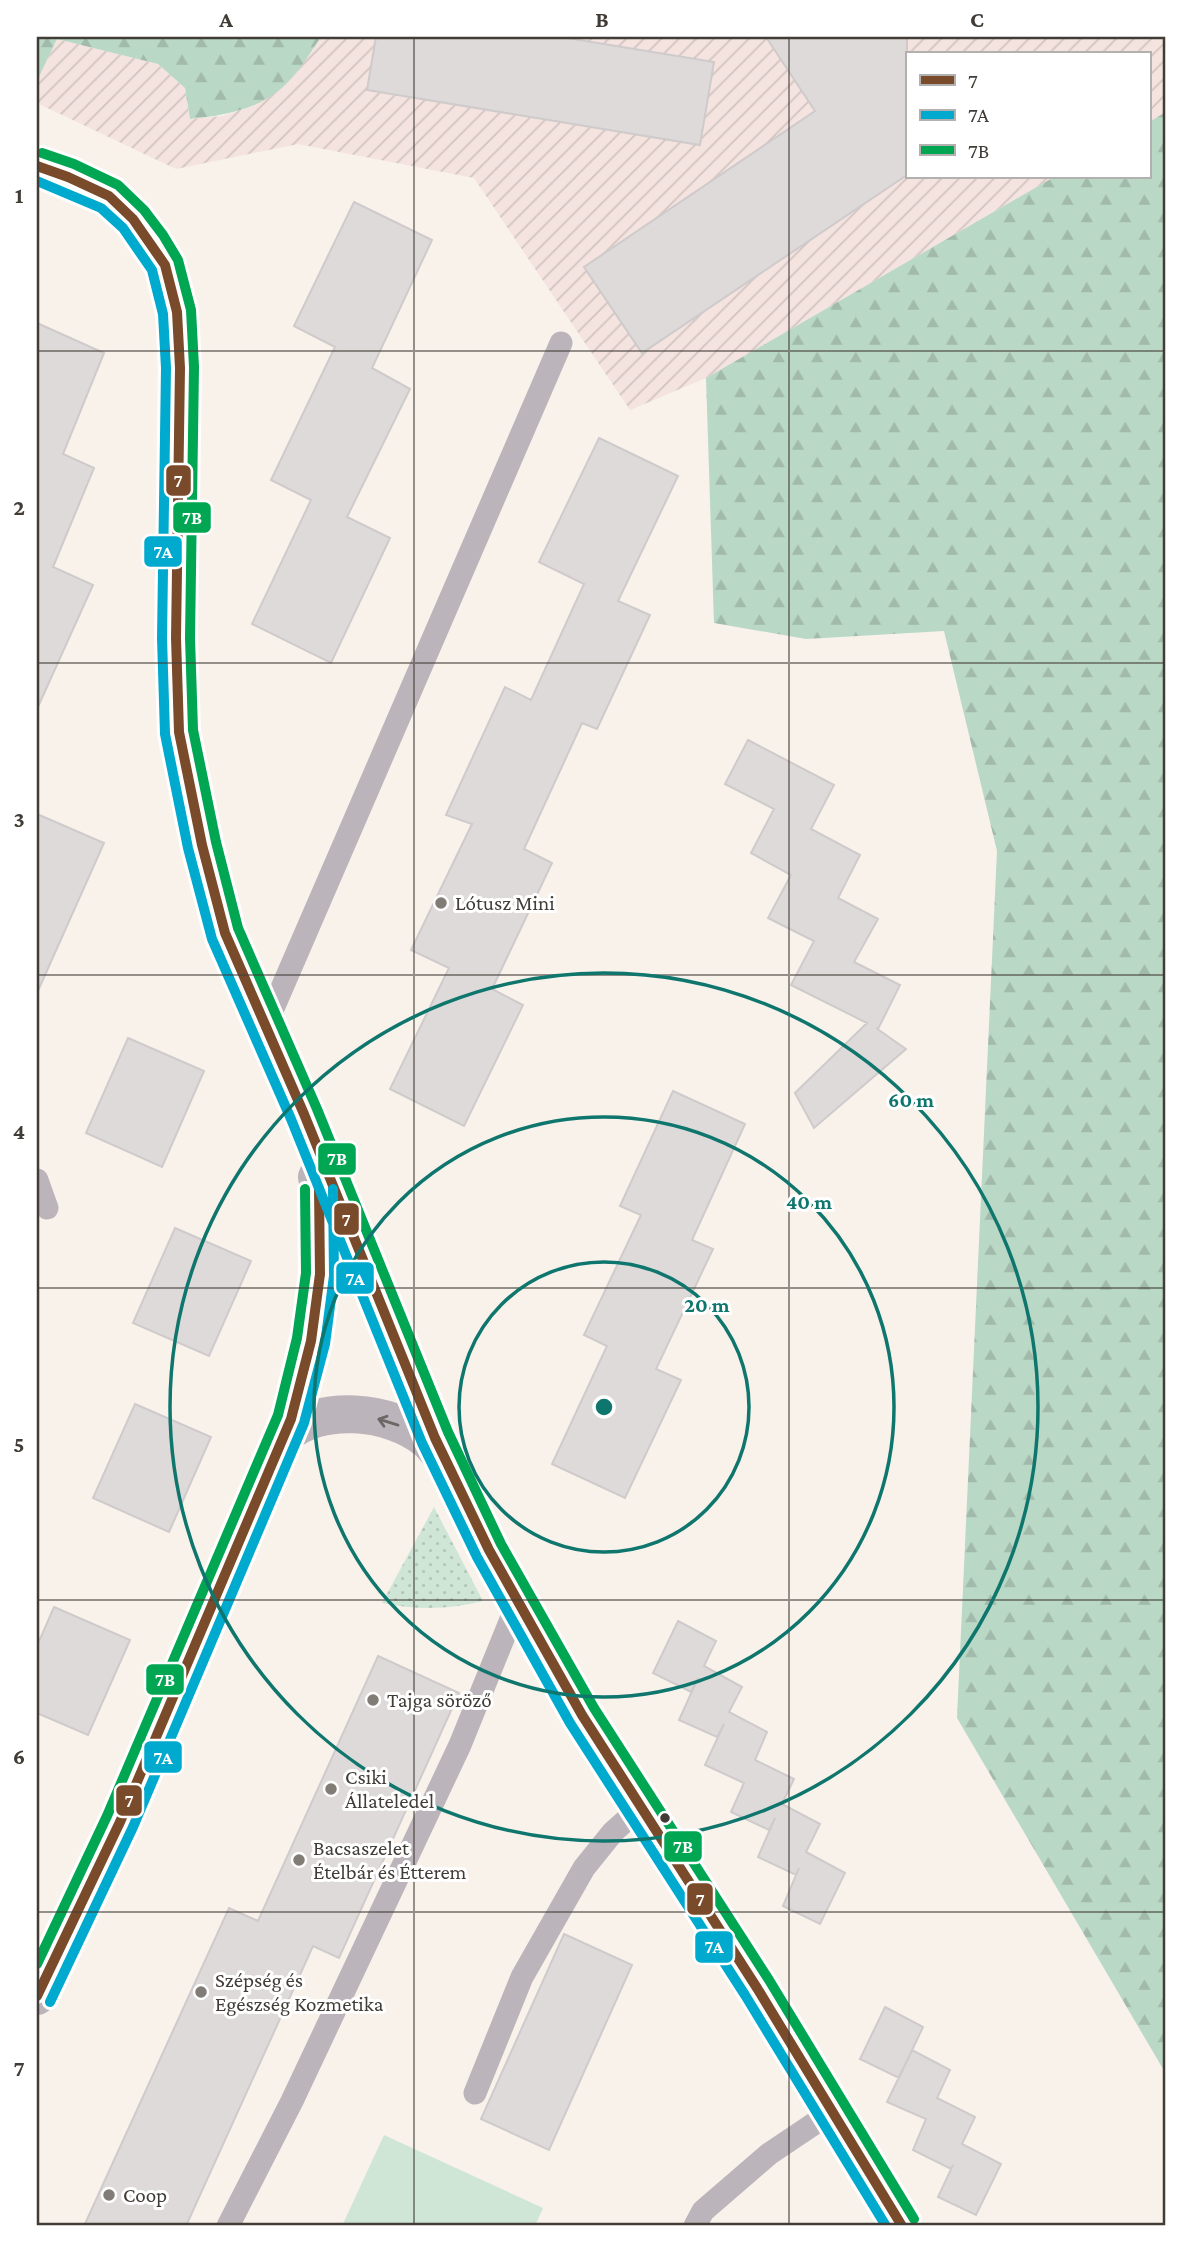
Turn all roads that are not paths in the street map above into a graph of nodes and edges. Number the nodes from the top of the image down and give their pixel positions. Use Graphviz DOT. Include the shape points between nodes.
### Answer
graph roads {
  1 [pos="37,166"];
  2 [pos="561,343"];
  3 [pos="265,1027"];
  4 [pos="304,1114"];
  5 [pos="37,1180"];
  6 [pos="47,1208"];
  7 [pos="284,1436"];
  8 [pos="444,1459"];
  9 [pos="518,1602"];
  10 [pos="641,1807"];
  11 [pos="37,1996"];
  12 [pos="475,2094"];
  13 [pos="833,2111"];
  14 [pos="228,2226"];
  15 [pos="695,2226"];
  16 [pos="902,2226"];
  1 -- 3 [label="street" via="100,190 121,205 165,265 172,289 180,368 179,732 225,933"];
  2 -- 3 [label="lane"];
  3 -- 4 [label="street"];
  4 -- 7 [label="street" via="320,1195 320,1274 311,1341"];
  4 -- 8 [label="street"];
  5 -- 6 [label="lane"];
  8 -- 7 [label="street, one-way" via="411,1430 360,1415 315,1417"];
  7 -- 11 [label="street" via="120,1822"];
  8 -- 9 [label="street"];
  9 -- 10 [label="street"];
  9 -- 14 [label="lane" via="460,1745"];
  10 -- 12 [label="lane" via="584,1868 522,1977"];
  10 -- 13 [label="street"];
  13 -- 15 [label="lane" via="769,2154 703,2211"];
  13 -- 16 [label="street"];
}
